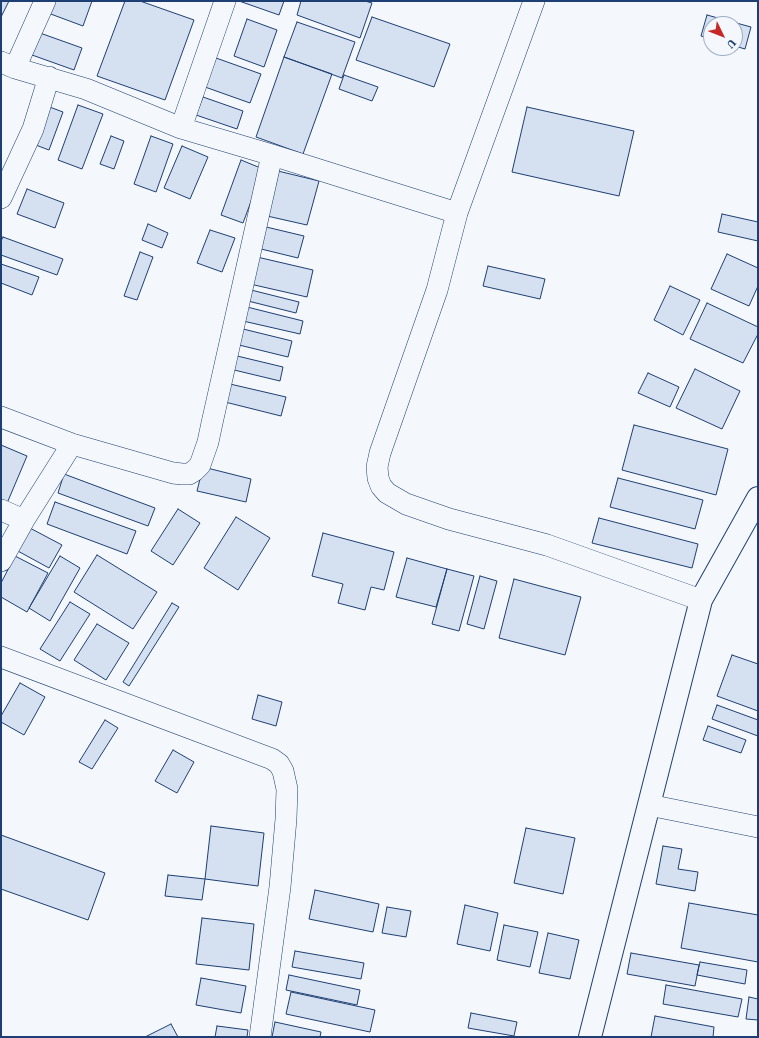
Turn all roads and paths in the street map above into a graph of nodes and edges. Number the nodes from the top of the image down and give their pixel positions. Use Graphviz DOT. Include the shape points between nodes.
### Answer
graph roads {
  1 [pos="45,1"];
  2 [pos="225,1"];
  3 [pos="534,1"];
  4 [pos="8,65"];
  5 [pos="49,77"];
  6 [pos="181,128"];
  7 [pos="272,154"];
  8 [pos="1,198"];
  9 [pos="457,213"];
  10 [pos="1,417"];
  11 [pos="72,444"];
  12 [pos="758,498"];
  13 [pos="1,510"];
  14 [pos="24,520"];
  15 [pos="1,561"];
  16 [pos="701,600"];
  17 [pos="1,657"];
  18 [pos="649,805"];
  19 [pos="758,827"];
  20 [pos="260,1037"];
  21 [pos="590,1037"];
  1 -- 4 [label="street"];
  2 -- 6 [label="street"];
  3 -- 9 [label="street"];
  4 -- 5 [label="street"];
  5 -- 6 [label="street" via="86,89"];
  5 -- 8 [label="street" via="33,128"];
  6 -- 7 [label="street"];
  7 -- 9 [label="street"];
  7 -- 11 [label="street" via="208,442 200,465 189,474 173,473"];
  9 -- 16 [label="street" via="437,290 380,453 377,467 381,486 387,493 406,504 449,519 547,545"];
  10 -- 11 [label="street"];
  11 -- 14 [label="street"];
  12 -- 16 [label="street"];
  13 -- 14 [label="street"];
  14 -- 15 [label="street"];
  16 -- 18 [label="street"];
  17 -- 20 [label="street" via="272,759 279,764 287,789 286,819 280,887"];
  18 -- 19 [label="street"];
  18 -- 21 [label="street"];
}
